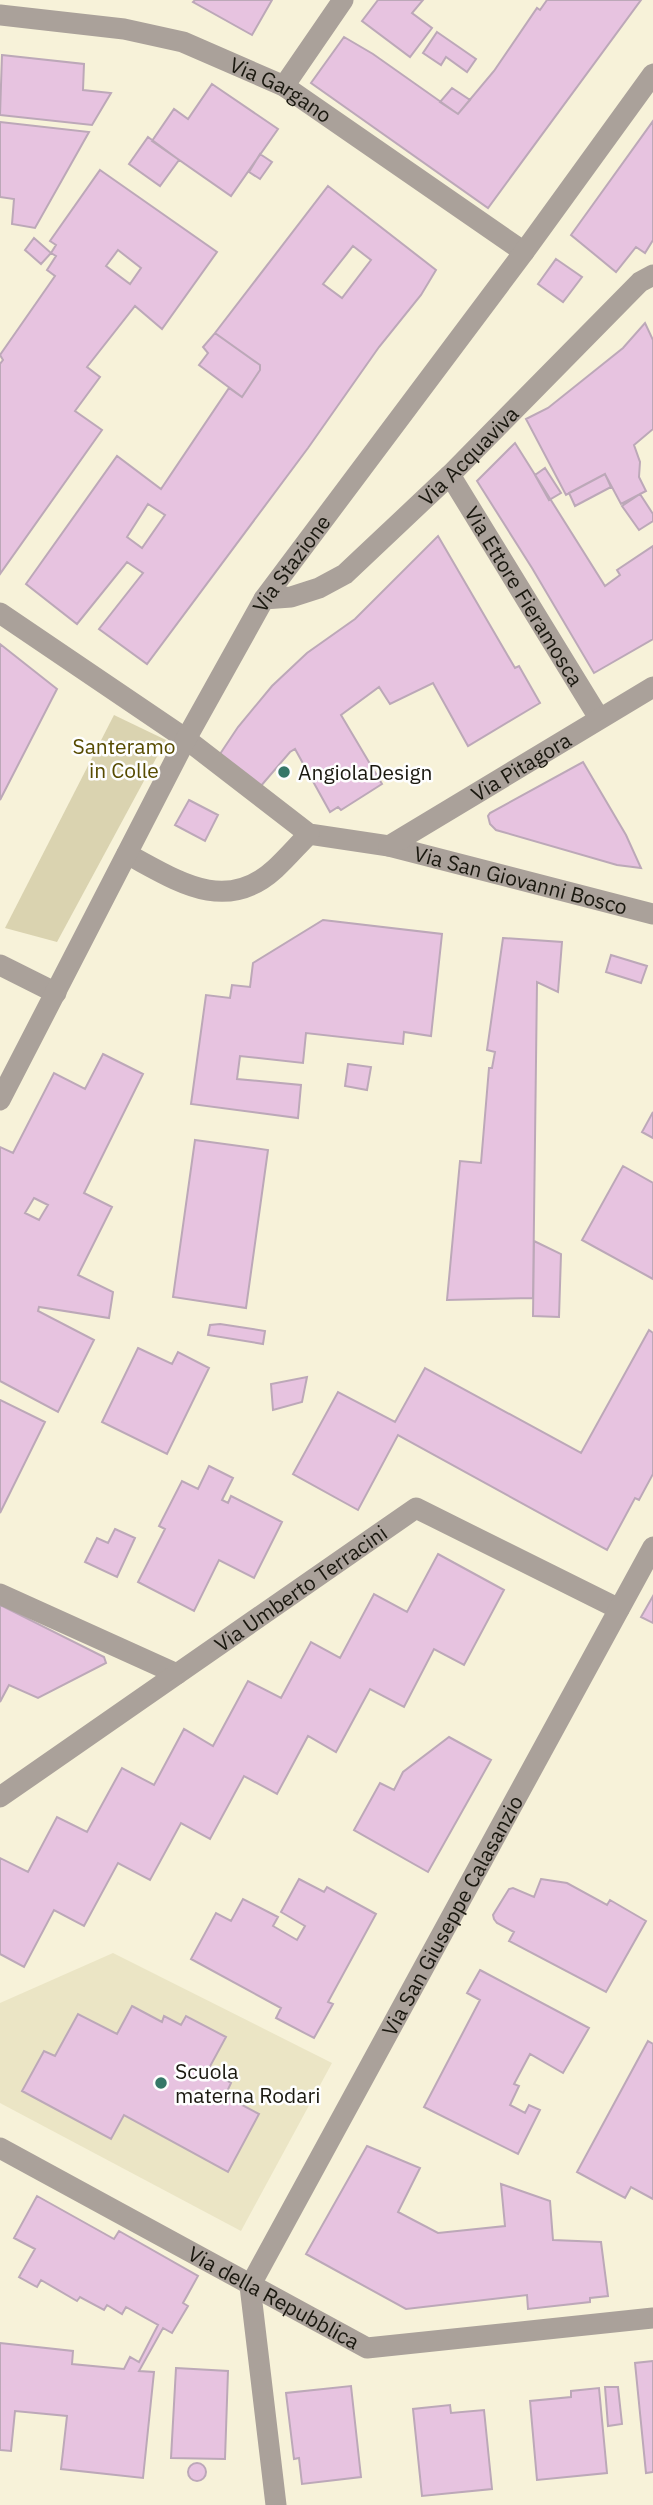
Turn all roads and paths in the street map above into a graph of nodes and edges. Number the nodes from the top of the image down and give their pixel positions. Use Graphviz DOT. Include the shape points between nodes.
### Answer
graph roads {
  1 [pos="343,0"];
  2 [pos="0,15"];
  3 [pos="653,74"];
  4 [pos="284,86"];
  5 [pos="524,252"];
  6 [pos="653,275"];
  7 [pos="450,475"];
  8 [pos="264,599"];
  9 [pos="0,613"];
  10 [pos="653,687"];
  11 [pos="599,718"];
  12 [pos="186,738"];
  13 [pos="309,834"];
  14 [pos="389,846"];
  15 [pos="127,854"];
  16 [pos="653,914"];
  17 [pos="0,965"];
  18 [pos="56,993"];
  19 [pos="0,1100"];
  20 [pos="653,1547"];
  21 [pos="0,1594"];
  22 [pos="619,1609"];
  23 [pos="177,1675"];
  24 [pos="0,1797"];
  25 [pos="0,2148"];
  26 [pos="250,2286"];
  27 [pos="653,2318"];
  28 [pos="276,2505"];
  1 -- 4 [label="street"];
  2 -- 4 [label="street, Via Gargano" via="124,29 183,42"];
  3 -- 5 [label="street, Via Stazione"];
  4 -- 5 [label="street, Via Gargano"];
  5 -- 8 [label="street, Via Stazione"];
  6 -- 7 [label="street, Via Acquaviva" via="640,282"];
  7 -- 8 [label="street, Via Acquaviva" via="345,574 291,597"];
  7 -- 11 [label="street, Via Ettore Fieramosca"];
  8 -- 12 [label="street, Via Stazione"];
  9 -- 12 [label="street"];
  10 -- 11 [label="street, Via Pitagora"];
  11 -- 14 [label="street, Via Pitagora"];
  12 -- 13 [label="street"];
  12 -- 15 [label="street, Via Stazione"];
  13 -- 14 [label="street, Via San Giovanni Bosco"];
  13 -- 15 [label="street" via="274,870 239,890 199,890"];
  14 -- 16 [label="street, Via San Giovanni Bosco"];
  15 -- 18 [label="street, Via Stazione"];
  17 -- 18 [label="street"];
  18 -- 19 [label="street, Via Stazione"];
  20 -- 22 [label="street, Via San Giuseppe Calasanzio"];
  21 -- 23 [label="street"];
  22 -- 23 [label="street, Via Umberto Terracini" via="416,1508"];
  22 -- 26 [label="street, Via San Giuseppe Calasanzio"];
  23 -- 24 [label="street, Via Umberto Terracini"];
  25 -- 26 [label="street, Via della Repubblica"];
  26 -- 27 [label="street, Via della Repubblica" via="367,2348"];
  26 -- 28 [label="street"];
}
